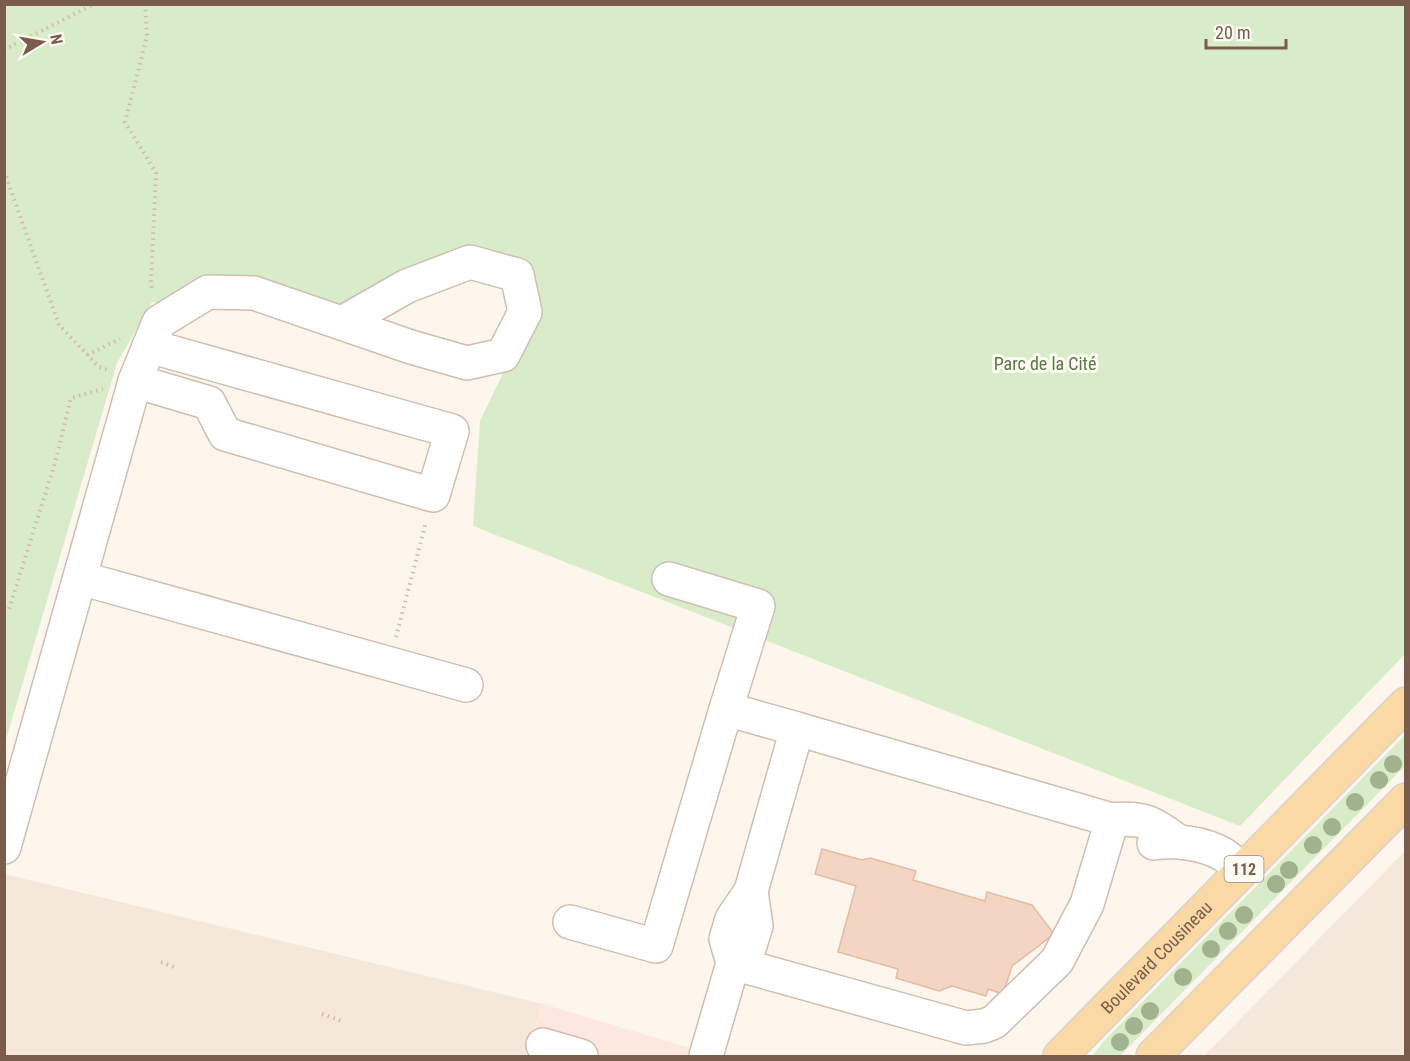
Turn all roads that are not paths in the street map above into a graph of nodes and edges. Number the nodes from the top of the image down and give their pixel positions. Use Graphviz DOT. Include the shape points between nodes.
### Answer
graph roads {
  1 [pos="342,323"];
  2 [pos="154,334"];
  3 [pos="135,381"];
  4 [pos="80,578"];
  5 [pos="669,579"];
  6 [pos="466,685"];
  7 [pos="1406,704"];
  8 [pos="726,709"];
  9 [pos="797,729"];
  10 [pos="1406,800"];
  11 [pos="1112,820"];
  12 [pos="4,847"];
  13 [pos="1241,871"];
  14 [pos="570,922"];
  15 [pos="733,963"];
  16 [pos="706,1056"];
  17 [pos="1060,1056"];
  18 [pos="1153,1056"];
  1 -- 1 [label="lane" via="467,363 503,355 525,312 517,275 471,262 407,286"];
  1 -- 2 [label="lane" via="254,293 208,292"];
  2 -- 3 [label="lane"];
  2 -- 3 [label="lane" via="452,430 434,495 225,434 209,403"];
  3 -- 4 [label="lane"];
  4 -- 6 [label="lane"];
  4 -- 12 [label="lane"];
  5 -- 8 [label="lane" via="758,606"];
  7 -- 13 [label="main road, Boulevard Cousineau / 112"];
  8 -- 9 [label="lane"];
  8 -- 14 [label="lane" via="656,946"];
  9 -- 11 [label="lane"];
  9 -- 15 [label="lane" via="751,891 732,919 726,939"];
  10 -- 18 [label="main road"];
  11 -- 13 [label="lane" via="1132,818 1157,825 1176,840 1217,851"];
  11 -- 15 [label="lane" via="1087,904 1057,961 1002,1016 984,1026 966,1028"];
  13 -- 17 [label="main road, Boulevard Cousineau / 112"];
  15 -- 16 [label="lane"];
}
